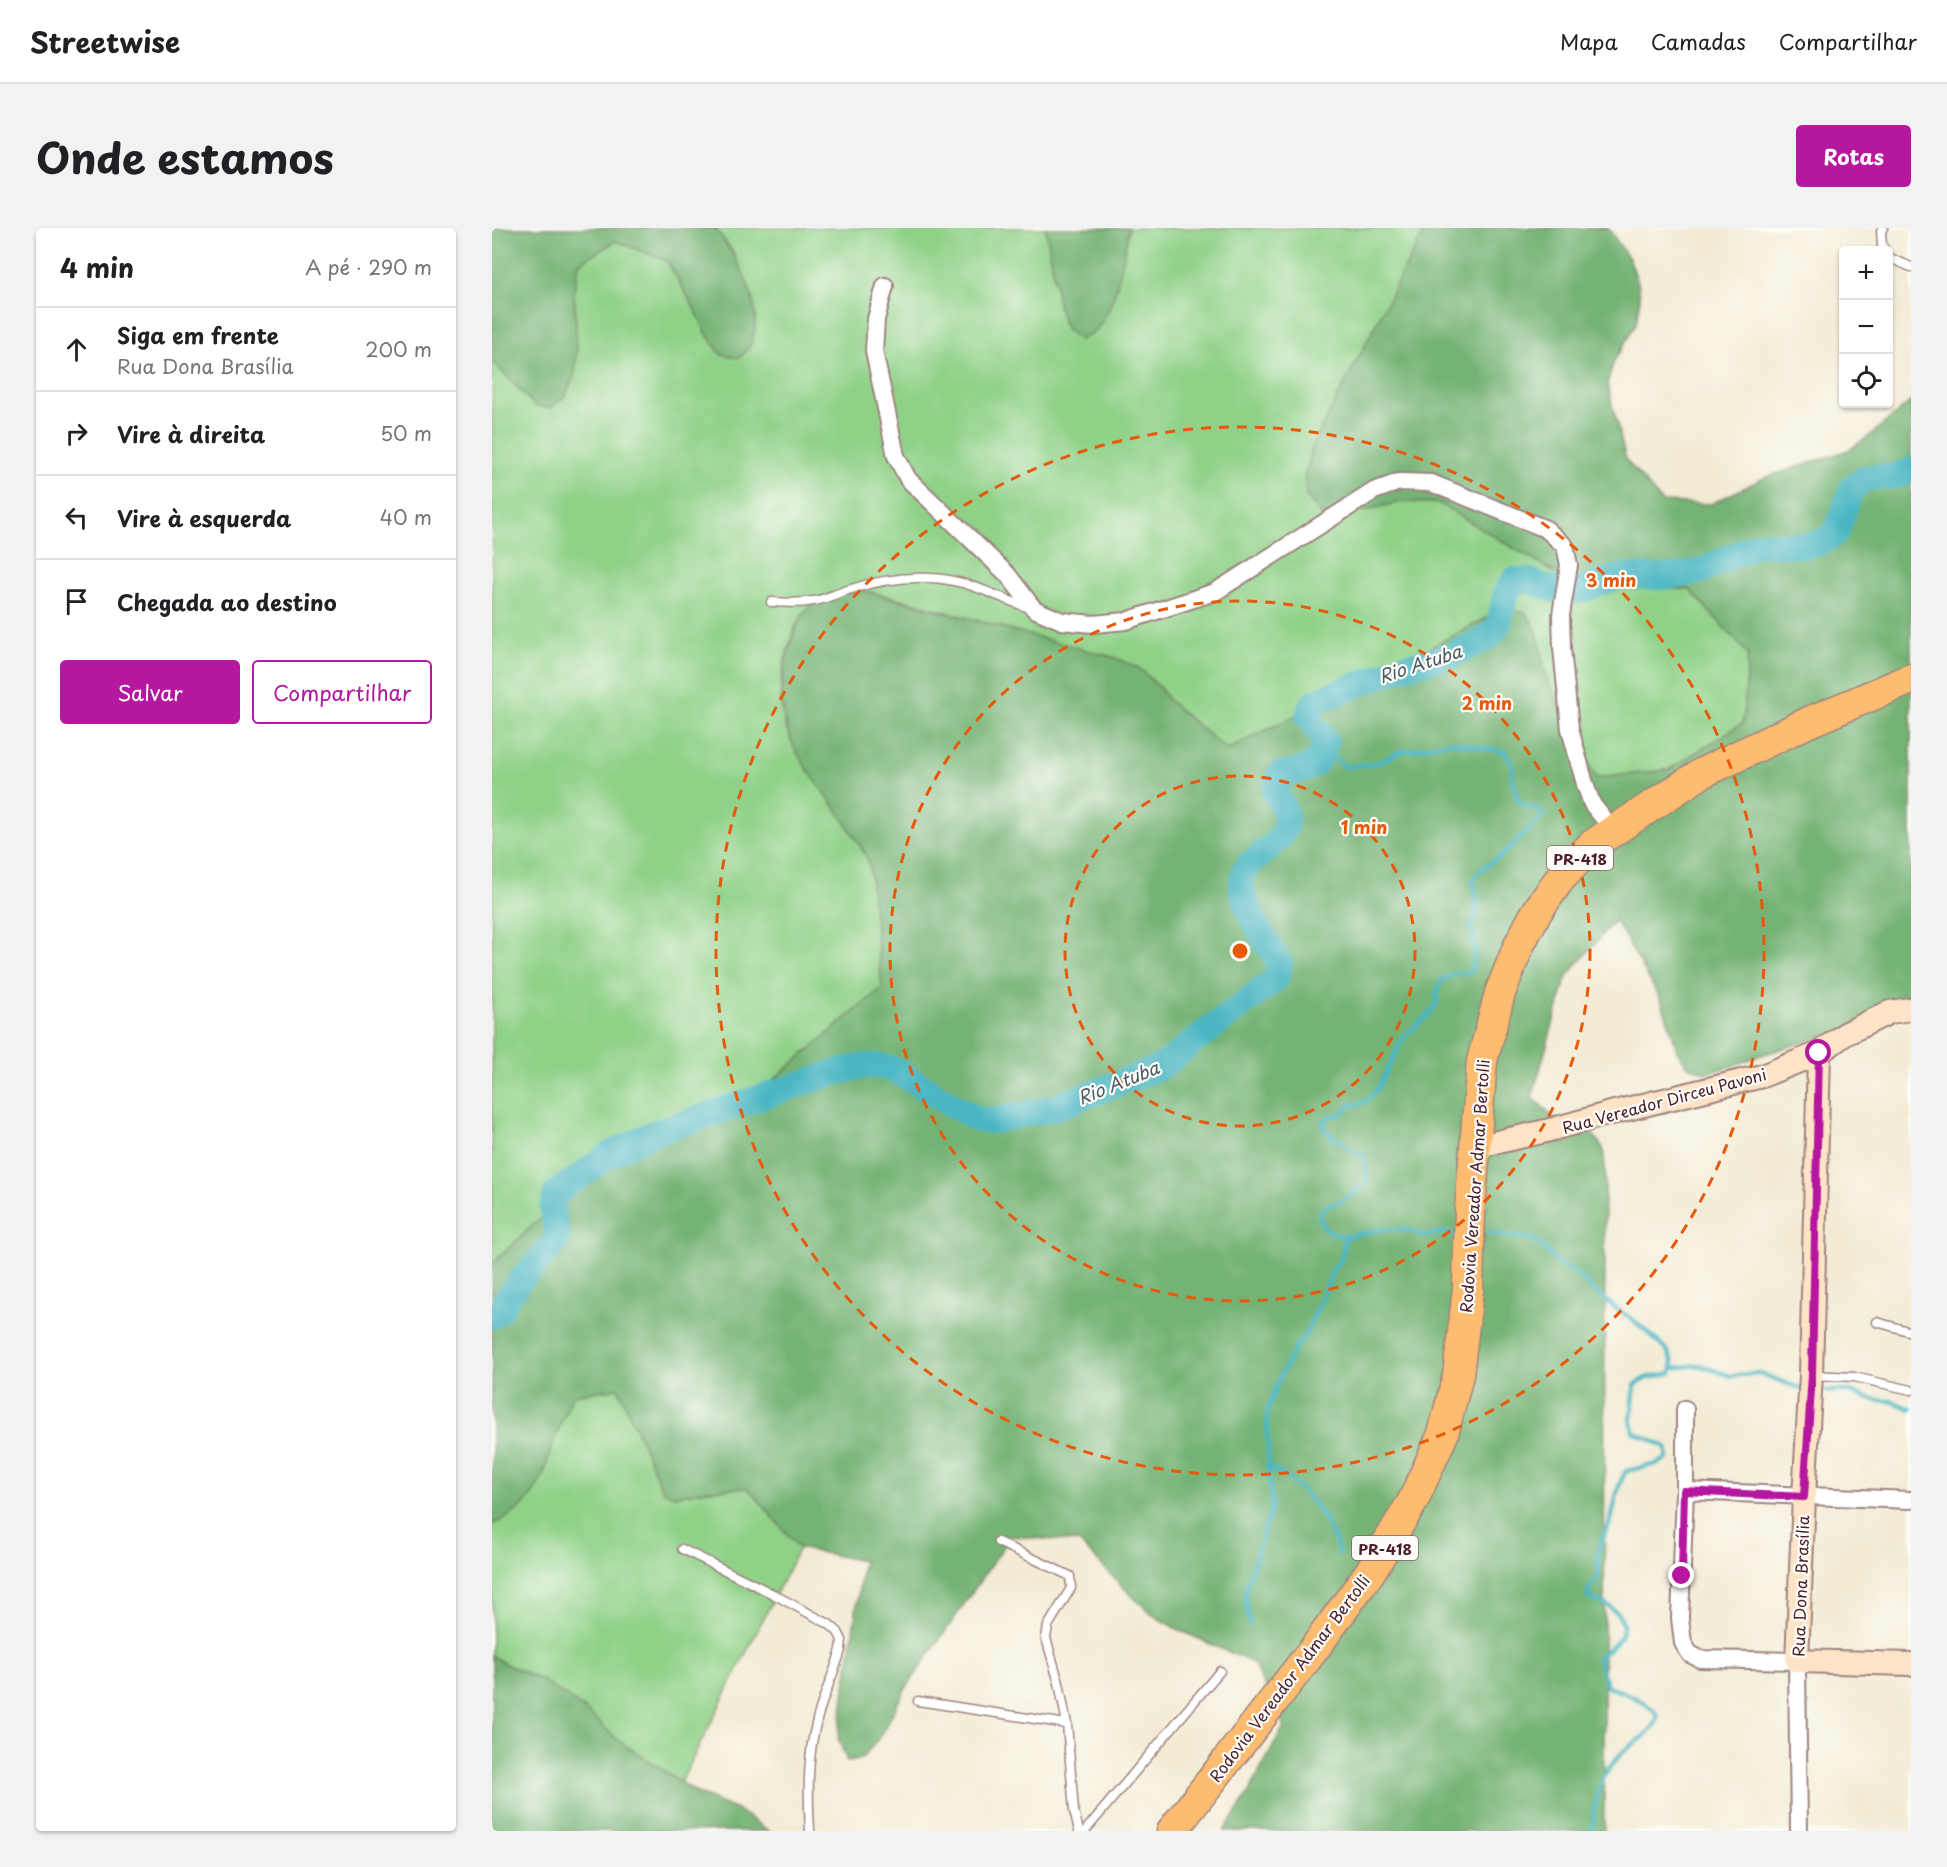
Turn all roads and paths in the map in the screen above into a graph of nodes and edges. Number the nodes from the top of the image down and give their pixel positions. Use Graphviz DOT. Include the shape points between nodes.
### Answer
graph roads {
  1 [pos="1883,228"];
  2 [pos="1882,246"];
  3 [pos="1893,259"];
  4 [pos="1911,267"];
  5 [pos="885,286"];
  6 [pos="771,602"];
  7 [pos="1034,609"];
  8 [pos="1911,679"];
  9 [pos="1612,830"];
  10 [pos="1911,1009"];
  11 [pos="1819,1053"];
  12 [pos="1475,1147"];
  13 [pos="1877,1322"];
  14 [pos="1911,1332"];
  15 [pos="1812,1374"];
  16 [pos="1911,1390"];
  17 [pos="1685,1409"];
  18 [pos="1684,1491"];
  19 [pos="1804,1497"];
  20 [pos="1911,1500"];
  21 [pos="998,1542"];
  22 [pos="682,1549"];
  23 [pos="1797,1661"];
  24 [pos="1911,1664"];
  25 [pos="1220,1671"];
  26 [pos="918,1701"];
  27 [pos="1066,1724"];
  28 [pos="810,1831"];
  29 [pos="1079,1831"];
  30 [pos="1085,1831"];
  31 [pos="1172,1831"];
  32 [pos="1799,1831"];
  1 -- 2 [label="lane"];
  3 -- 4 [label="lane"];
  5 -- 7 [label="street" via="876,319 874,351 896,456 908,479 1008,575"];
  6 -- 7 [label="lane" via="816,601 874,583 928,578 989,590"];
  7 -- 9 [label="street" via="1062,621 1126,621 1215,592 1374,491 1399,482 1431,483 1546,529 1565,546 1569,565 1562,626 1570,729 1592,804"];
  8 -- 9 [label="highway, Rodovia Vereador Admar Bertolli / PR-418" via="1702,773"];
  9 -- 12 [label="highway, Rodovia Vereador Admar Bertolli / PR-418" via="1559,880 1519,945 1500,993 1482,1061"];
  10 -- 11 [label="street, Rua Vereador Dirceu Pavoni" via="1890,1012 1845,1034"];
  11 -- 12 [label="street, Rua Vereador Dirceu Pavoni" via="1762,1076"];
  11 -- 15 [label="street, Rua Dona Brasília"];
  12 -- 31 [label="highway, Rodovia Vereador Admar Bertolli / PR-418" via="1468,1289 1458,1375 1443,1434 1413,1501 1370,1572"];
  13 -- 14 [label="lane"];
  15 -- 16 [label="lane" via="1854,1377"];
  15 -- 19 [label="street, Rua Dona Brasília"];
  17 -- 18 [label="street"];
  18 -- 19 [label="street"];
  18 -- 23 [label="street" via="1680,1618 1683,1643 1690,1654 1700,1659"];
  19 -- 20 [label="street"];
  19 -- 23 [label="street, Rua Dona Brasília"];
  21 -- 27 [label="lane" via="1070,1576 1071,1588 1048,1626 1046,1638"];
  22 -- 28 [label="lane" via="829,1624 842,1640 817,1720 810,1760"];
  23 -- 24 [label="street"];
  23 -- 32 [label="street, Rua Dona Brasília"];
  25 -- 30 [label="lane"];
  26 -- 27 [label="lane"];
  27 -- 29 [label="lane"];
}
